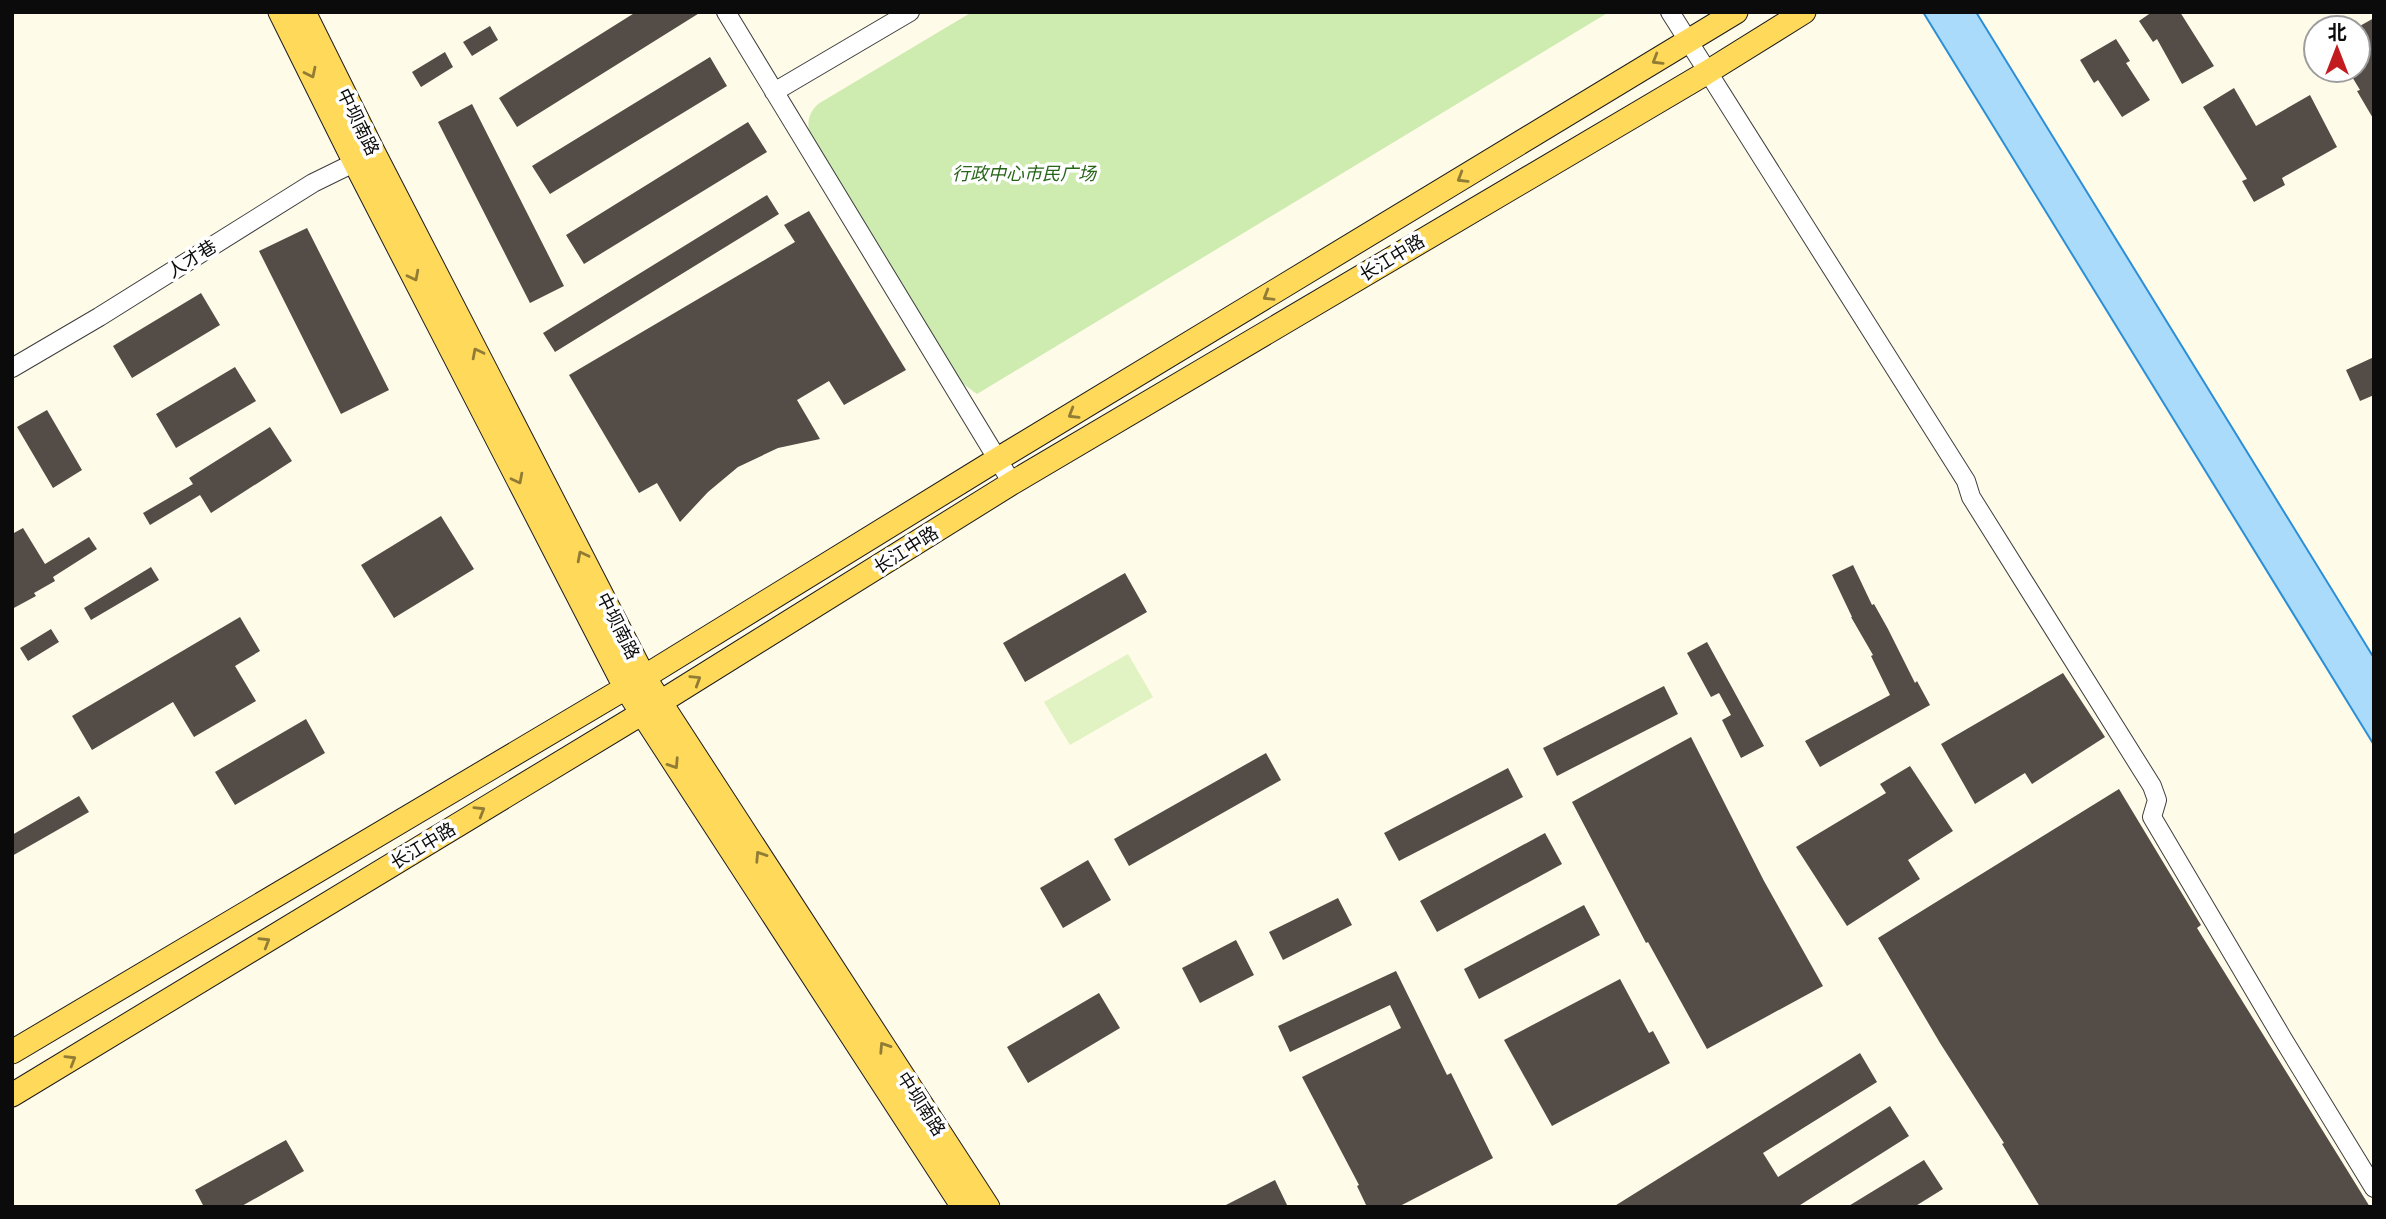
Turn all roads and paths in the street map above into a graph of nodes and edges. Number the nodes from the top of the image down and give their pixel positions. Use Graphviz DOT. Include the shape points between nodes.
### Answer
graph roads {
  1 [pos="281,12"];
  2 [pos="304,12"];
  3 [pos="726,12"];
  4 [pos="910,12"];
  5 [pos="1670,12"];
  6 [pos="1736,12"];
  7 [pos="1804,12"];
  8 [pos="1687,41"];
  9 [pos="1706,73"];
  10 [pos="774,92"];
  11 [pos="374,153"];
  12 [pos="12,368"];
  13 [pos="998,459"];
  14 [pos="1012,483"];
  15 [pos="635,682"];
  16 [pos="650,708"];
  17 [pos="12,1052"];
  18 [pos="12,1095"];
  19 [pos="2374,1188"];
  20 [pos="963,1207"];
  21 [pos="988,1207"];
  1 -- 15 [label="main road, 中坝南路, one-way" via="355,163"];
  2 -- 11 [label="main road, 中坝南路"];
  3 -- 10 [label="street"];
  4 -- 10 [label="street"];
  5 -- 8 [label="street"];
  6 -- 8 [label="main road, 长江中路"];
  7 -- 9 [label="main road, 长江中路"];
  8 -- 9 [label="street"];
  8 -- 13 [label="main road, 长江中路, one-way"];
  9 -- 14 [label="main road, 长江中路"];
  9 -- 19 [label="street" via="1966,481 1971,497 2152,786 2157,800 2152,817"];
  10 -- 13 [label="street"];
  11 -- 12 [label="street, 人才巷" via="313,183"];
  15 -- 11 [label="main road, 中坝南路, one-way"];
  13 -- 14 [label="street"];
  13 -- 15 [label="main road, 长江中路"];
  16 -- 14 [label="main road, 长江中路, one-way"];
  15 -- 16 [label="main road, 中坝南路"];
  15 -- 17 [label="main road, 长江中路"];
  18 -- 16 [label="main road, 长江中路, one-way"];
  16 -- 20 [label="main road, 中坝南路, one-way"];
  21 -- 16 [label="main road, 中坝南路, one-way"];
}
